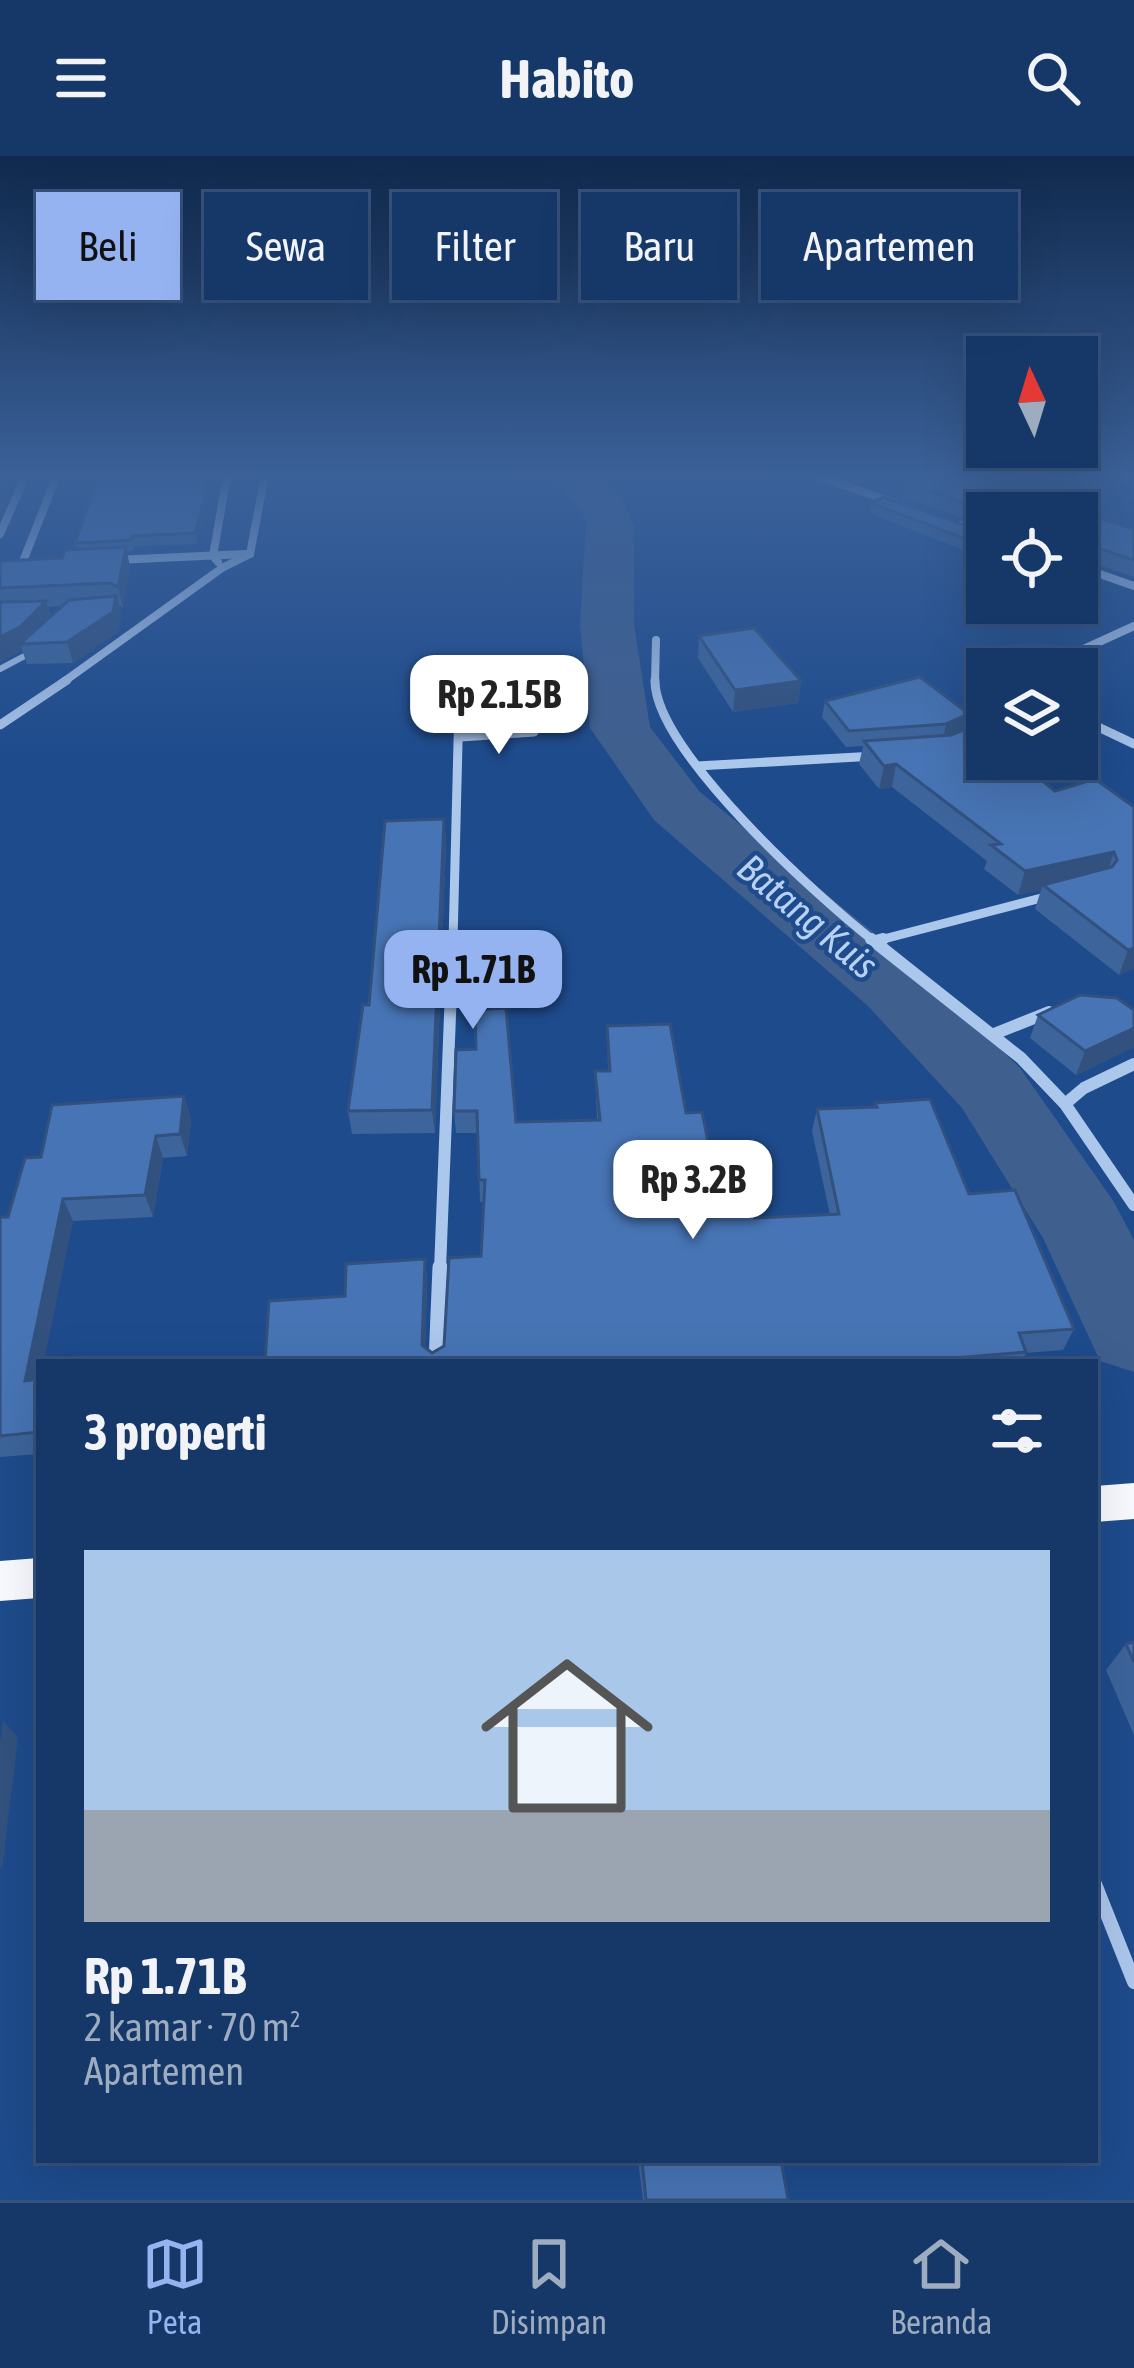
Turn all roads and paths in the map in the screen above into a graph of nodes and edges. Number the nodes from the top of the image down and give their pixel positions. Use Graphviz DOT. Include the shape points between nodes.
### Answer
graph roads {
  1 [pos="219,570"];
  2 [pos="1098,573"];
  3 [pos="1134,586"];
  4 [pos="1134,626"];
  5 [pos="656,640"];
  6 [pos="44,642"];
  7 [pos="1086,648"];
  8 [pos="0,669"];
  9 [pos="458,703"];
  10 [pos="0,725"];
  11 [pos="1098,727"];
  12 [pos="534,732"];
  13 [pos="461,737"];
  14 [pos="966,740"];
  15 [pos="1134,744"];
  16 [pos="962,745"];
  17 [pos="894,754"];
  18 [pos="698,766"];
  19 [pos="1055,895"];
  20 [pos="876,941"];
  21 [pos="1064,1008"];
  22 [pos="994,1034"];
  23 [pos="1134,1064"];
  24 [pos="1065,1104"];
  25 [pos="1134,1205"];
  26 [pos="436,1359"];
  27 [pos="1134,1501"];
  28 [pos="1098,1504"];
  29 [pos="36,1578"];
  30 [pos="0,1580"];
  31 [pos="1098,1892"];
  32 [pos="1134,1982"];
  1 -- 10 [label="street"];
  2 -- 3 [label="street"];
  4 -- 7 [label="street"];
  5 -- 18 [label="street" via="655,695"];
  6 -- 8 [label="lane"];
  9 -- 13 [label="street"];
  11 -- 15 [label="street"];
  12 -- 13 [label="street"];
  13 -- 26 [label="street"];
  14 -- 16 [label="street"];
  17 -- 18 [label="street"];
  18 -- 20 [label="street" via="810,891"];
  19 -- 20 [label="street"];
  20 -- 22 [label="street"];
  21 -- 22 [label="street"];
  22 -- 24 [label="street"];
  23 -- 24 [label="street"];
  24 -- 25 [label="street"];
  27 -- 28 [label="highway"];
  29 -- 30 [label="highway"];
  31 -- 32 [label="lane"];
}
